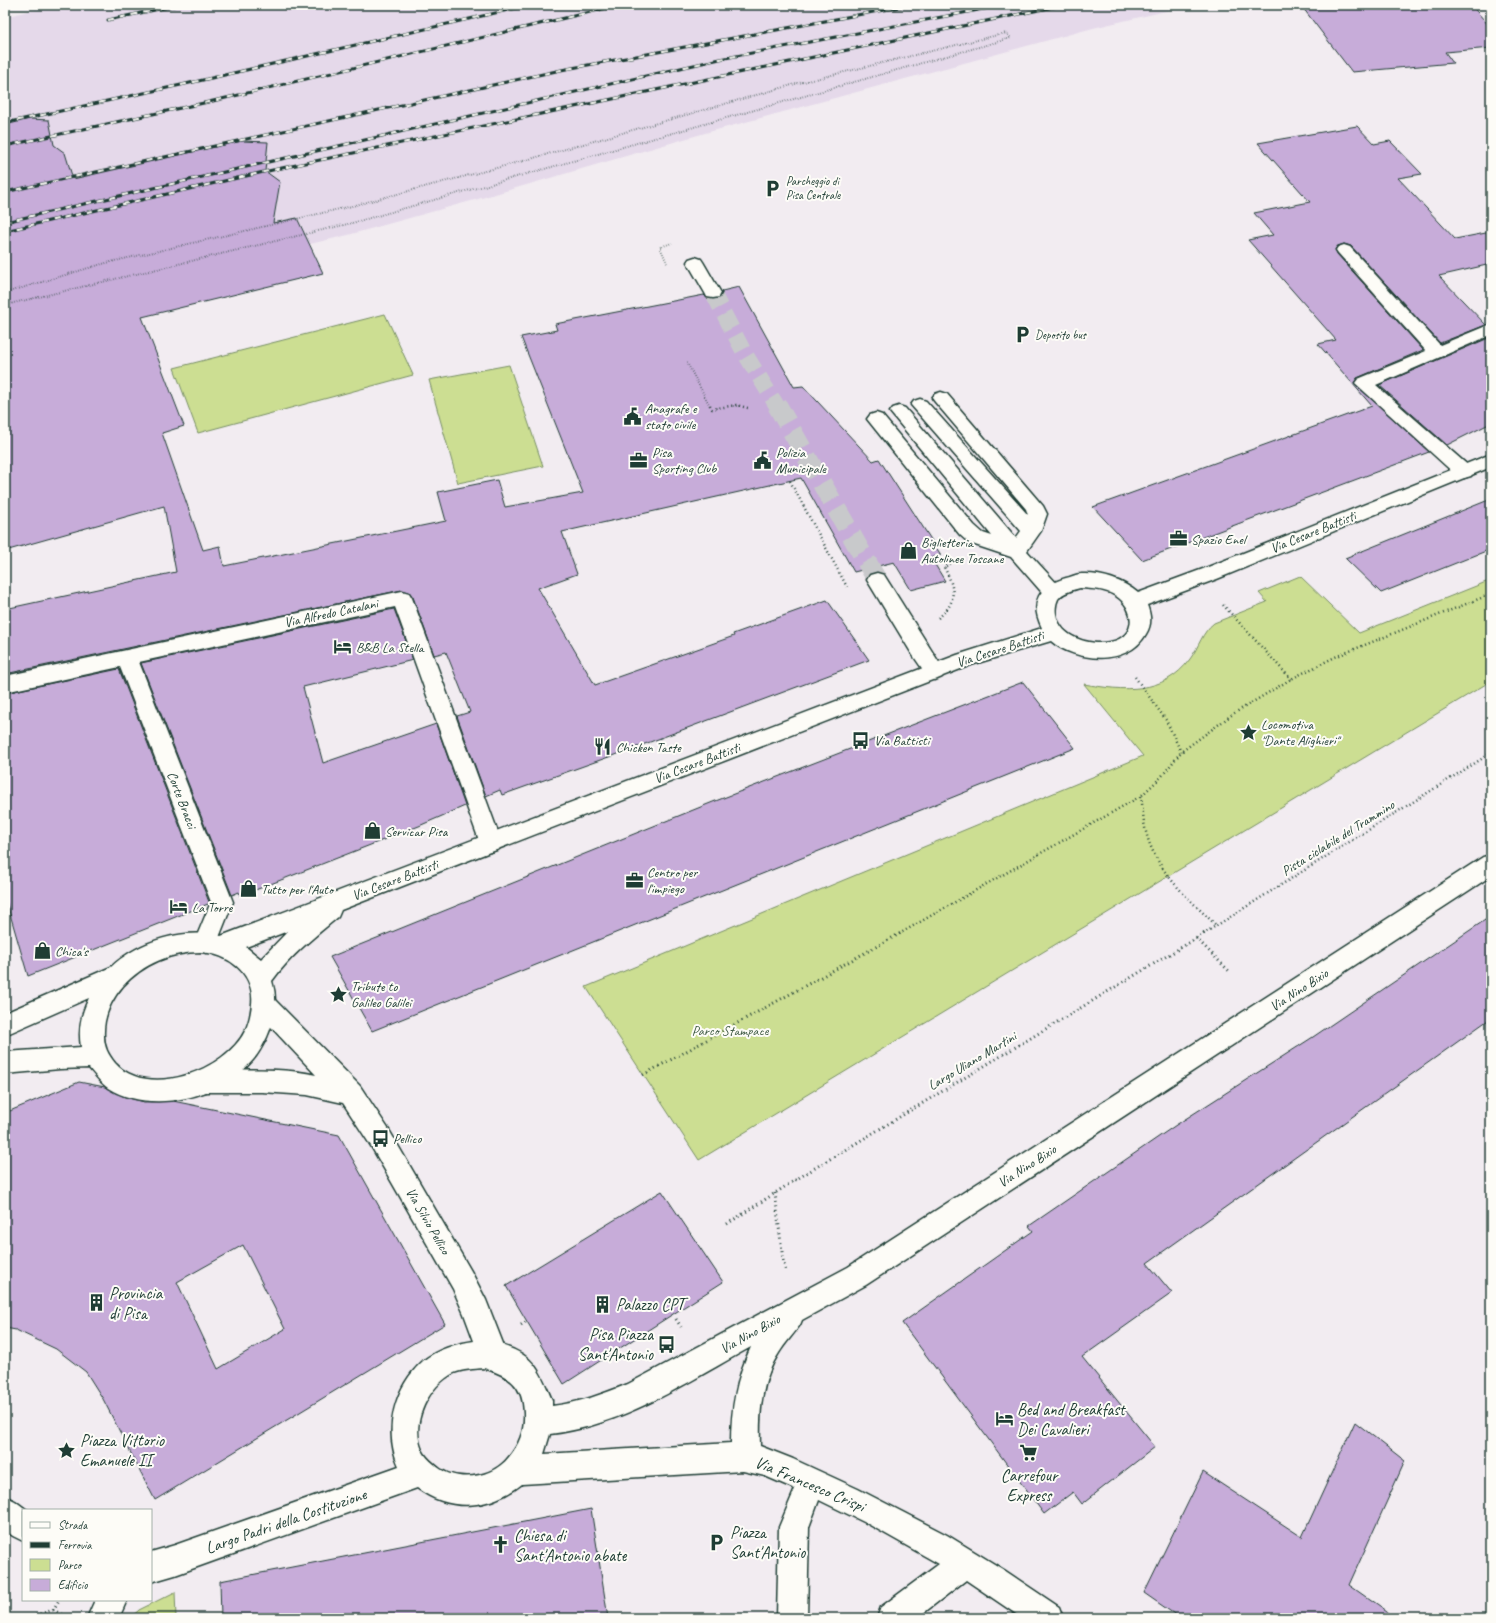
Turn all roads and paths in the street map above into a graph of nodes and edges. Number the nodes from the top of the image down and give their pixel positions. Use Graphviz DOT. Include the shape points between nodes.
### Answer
graph roads {
  1 [pos="16,5"];
  2 [pos="5,8"];
  3 [pos="1344,250"];
  4 [pos="695,262"];
  5 [pos="713,293"];
  6 [pos="5,294"];
  7 [pos="5,305"];
  8 [pos="1491,329"];
  9 [pos="1437,352"];
  10 [pos="687,363"];
  11 [pos="941,398"];
  12 [pos="920,405"];
  13 [pos="748,408"];
  14 [pos="899,412"];
  15 [pos="876,419"];
  16 [pos="1491,460"];
  17 [pos="1464,472"];
  18 [pos="790,481"];
  19 [pos="1031,531"];
  20 [pos="1016,552"];
  21 [pos="953,563"];
  22 [pos="877,580"];
  23 [pos="848,588"];
  24 [pos="1053,592"];
  25 [pos="1491,594"];
  26 [pos="1135,602"];
  27 [pos="1223,605"];
  28 [pos="934,620"];
  29 [pos="1054,632"];
  30 [pos="127,657"];
  31 [pos="935,672"];
  32 [pos="1135,677"];
  33 [pos="1291,679"];
  34 [pos="5,684"];
  35 [pos="1181,752"];
  36 [pos="1491,753"];
  37 [pos="1141,796"];
  38 [pos="491,843"];
  39 [pos="1491,864"];
  40 [pos="342,901"];
  41 [pos="1217,926"];
  42 [pos="1196,938"];
  43 [pos="214,944"];
  44 [pos="1231,973"];
  45 [pos="118,974"];
  46 [pos="260,979"];
  47 [pos="265,1005"];
  48 [pos="5,1024"];
  49 [pos="96,1057"];
  50 [pos="5,1063"];
  51 [pos="643,1075"];
  52 [pos="205,1081"];
  53 [pos="351,1094"];
  54 [pos="775,1193"];
  55 [pos="727,1224"];
  56 [pos="783,1260"];
  57 [pos="796,1309"];
  58 [pos="676,1319"];
  59 [pos="527,1321"];
  60 [pos="521,1325"];
  61 [pos="681,1327"];
  62 [pos="493,1355"];
  63 [pos="540,1421"];
  64 [pos="746,1457"];
  65 [pos="518,1470"];
  66 [pos="420,1473"];
  67 [pos="812,1482"];
  68 [pos="5,1511"];
  69 [pos="22,1525"];
  70 [pos="964,1562"];
  71 [pos="152,1567"];
  72 [pos="58,1601"];
  73 [pos="111,1601"];
  74 [pos="53,1610"];
  75 [pos="65,1616"];
  76 [pos="27,1618"];
  77 [pos="102,1618"];
  78 [pos="792,1618"];
  79 [pos="892,1618"];
  80 [pos="1048,1618"];
  1 -- 2 [label="path"];
  3 -- 9 [label="street"];
  4 -- 5 [label="street"];
  6 -- 7 [label="path" via="102,264 379,199 523,161 858,67 1006,34 1011,38 352,223"];
  8 -- 9 [label="street"];
  9 -- 17 [label="street" via="1364,383"];
  10 -- 13 [label="path" via="712,409 736,405"];
  11 -- 19 [label="street" via="1034,506 1038,514"];
  12 -- 19 [label="street"];
  14 -- 20 [label="street"];
  15 -- 20 [label="street" via="967,530 976,538"];
  16 -- 17 [label="street, Via Cesare Battisti"];
  17 -- 26 [label="street, Via Cesare Battisti"];
  18 -- 23 [label="path"];
  19 -- 20 [label="street"];
  20 -- 24 [label="street"];
  21 -- 28 [label="path" via="944,567 954,589 953,600 941,616"];
  22 -- 31 [label="street"];
  24 -- 26 [label="street" via="1080,581 1096,582 1125,592"];
  24 -- 29 [label="street" via="1047,601 1045,612"];
  25 -- 33 [label="path" via="1335,657"];
  26 -- 29 [label="street" via="1141,613 1141,624 1137,634 1128,643 1114,649 1099,651 1083,648 1068,643"];
  27 -- 33 [label="path"];
  29 -- 31 [label="street, Via Cesare Battisti"];
  30 -- 34 [label="street, Via Alfredo Catalani"];
  30 -- 38 [label="street, Via Alfredo Catalani" via="402,598"];
  30 -- 43 [label="street, Corte Bracci" via="222,902"];
  31 -- 38 [label="street, Via Cesare Battisti"];
  32 -- 35 [label="path" via="1166,720"];
  33 -- 35 [label="path" via="1233,714"];
  35 -- 37 [label="path" via="1162,776"];
  36 -- 41 [label="path, Pista ciclabile del Trammino"];
  37 -- 41 [label="path" via="1146,834 1155,858 1171,880"];
  37 -- 51 [label="path" via="898,936"];
  38 -- 40 [label="street, Via Cesare Battisti"];
  39 -- 57 [label="street, Via Nino Bixio" via="857,1276"];
  40 -- 43 [label="street, Via Cesare Battisti"];
  40 -- 46 [label="street, Via Cesare Battisti" via="292,941"];
  41 -- 42 [label="path, Pista ciclabile del Trammino"];
  42 -- 44 [label="path"];
  42 -- 54 [label="path, Largo Uliano Martini"];
  43 -- 45 [label="street" via="183,943 160,949 138,959"];
  43 -- 46 [label="street" via="238,953 252,965"];
  45 -- 48 [label="street"];
  45 -- 49 [label="street" via="103,993 93,1015 91,1036"];
  46 -- 47 [label="street"];
  47 -- 52 [label="street" via="260,1027 247,1048 229,1067"];
  47 -- 53 [label="street, Via Silvio Pellico"];
  49 -- 50 [label="street"];
  49 -- 52 [label="street" via="108,1073 127,1085 151,1090 177,1089"];
  52 -- 53 [label="street" via="307,1084"];
  53 -- 62 [label="street, Via Silvio Pellico" via="380,1138 462,1280"];
  54 -- 55 [label="path, Largo Uliano Martini"];
  54 -- 56 [label="path"];
  57 -- 63 [label="street, Via Nino Bixio" via="637,1394 595,1411"];
  57 -- 64 [label="street" via="767,1345 754,1372 745,1413"];
  58 -- 61 [label="path"];
  59 -- 60 [label="path"];
  62 -- 63 [label="street" via="510,1362 529,1378 539,1403"];
  62 -- 66 [label="street" via="463,1355 443,1364 426,1378 413,1396 405,1434 411,1460"];
  63 -- 65 [label="street" via="530,1455"];
  64 -- 65 [label="street, Via Francesco Crispi"];
  64 -- 67 [label="street, Via Francesco Crispi"];
  65 -- 66 [label="street" via="494,1486 460,1492 441,1487"];
  66 -- 71 [label="street, Largo Padri della Costituzione"];
  67 -- 70 [label="street, Via Francesco Crispi" via="906,1528"];
  67 -- 78 [label="street" via="794,1527"];
  68 -- 69 [label="street"];
  70 -- 79 [label="street"];
  70 -- 80 [label="street, Via Francesco Crispi"];
  72 -- 74 [label="path"];
  73 -- 77 [label="street"];
  74 -- 75 [label="path"];
  74 -- 76 [label="path"];
}
